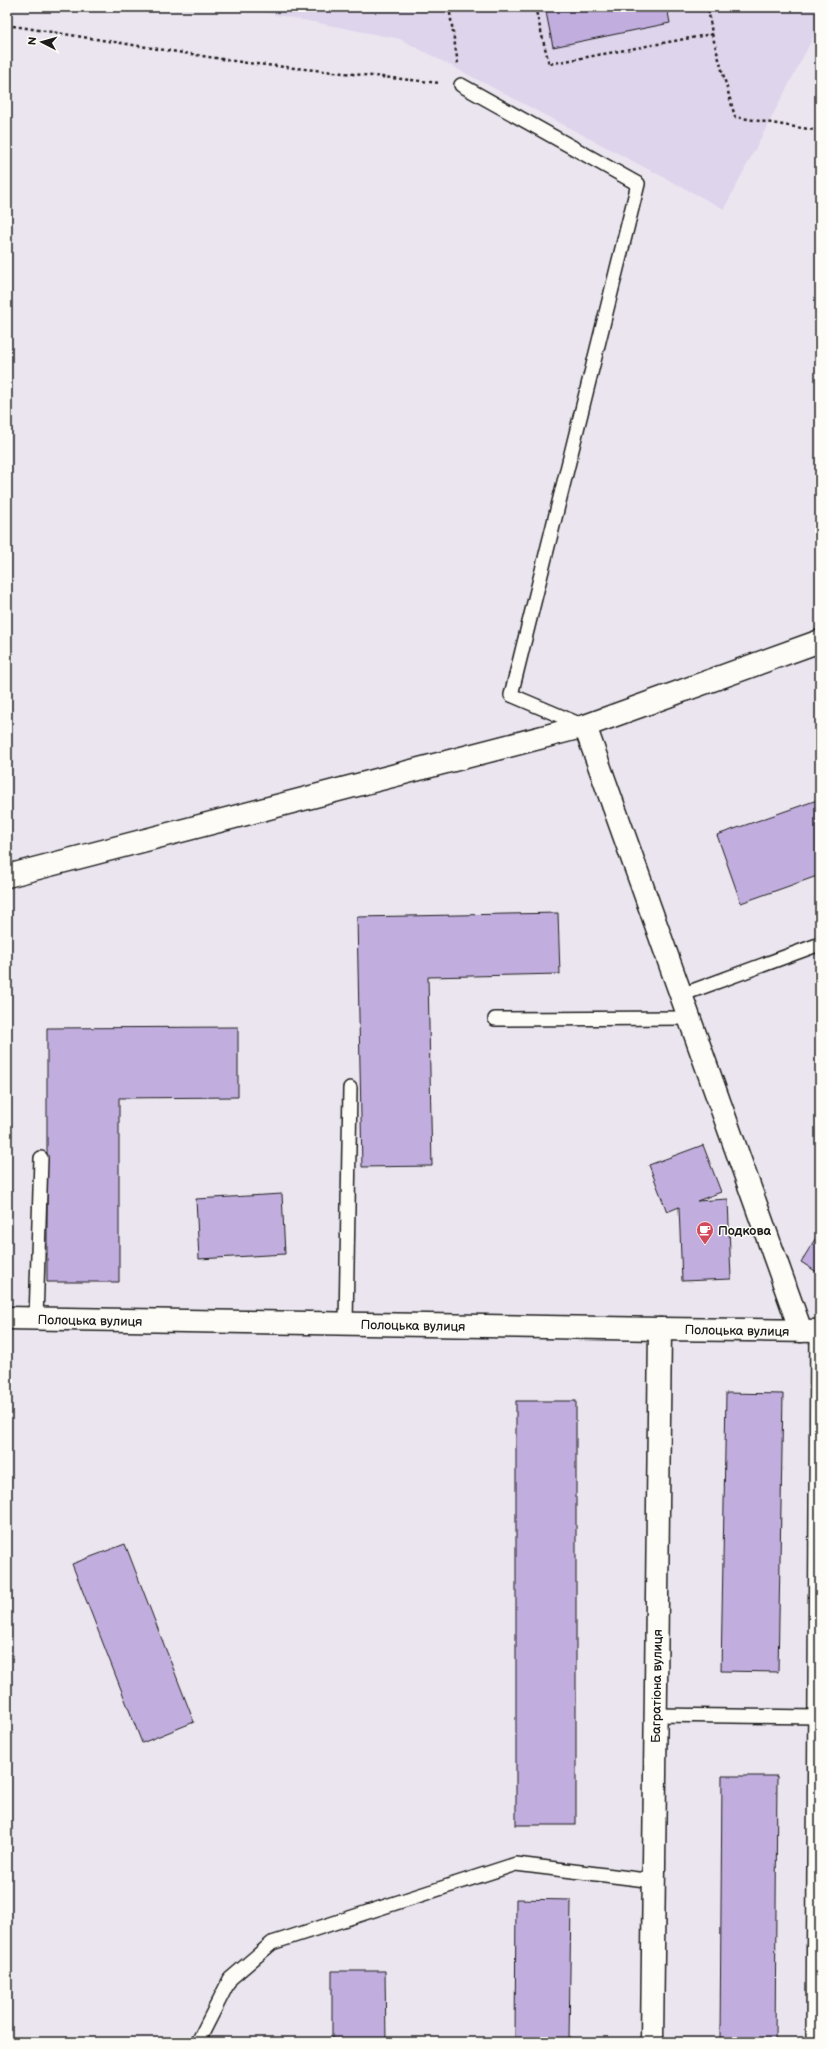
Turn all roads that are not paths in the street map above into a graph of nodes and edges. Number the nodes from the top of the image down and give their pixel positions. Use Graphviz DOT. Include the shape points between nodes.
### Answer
graph roads {
  1 [pos="462,85"];
  2 [pos="820,641"];
  3 [pos="585,726"];
  4 [pos="7,876"];
  5 [pos="820,944"];
  6 [pos="681,995"];
  7 [pos="688,1018"];
  8 [pos="495,1019"];
  9 [pos="350,1088"];
  10 [pos="41,1158"];
  11 [pos="7,1318"];
  12 [pos="36,1319"];
  13 [pos="346,1324"];
  14 [pos="660,1329"];
  15 [pos="813,1331"];
  16 [pos="656,1715"];
  17 [pos="817,1717"];
  18 [pos="654,1881"];
  19 [pos="817,2001"];
  20 [pos="198,2042"];
  21 [pos="652,2042"];
  22 [pos="813,2042"];
  1 -- 3 [label="lane" via="638,184 511,695"];
  2 -- 3 [label="street"];
  3 -- 4 [label="street"];
  3 -- 6 [label="street"];
  5 -- 6 [label="lane"];
  6 -- 7 [label="street"];
  7 -- 8 [label="lane"];
  7 -- 15 [label="street"];
  9 -- 13 [label="lane"];
  10 -- 12 [label="lane"];
  11 -- 12 [label="street, Полоцька вулиця"];
  12 -- 13 [label="street, Полоцька вулиця"];
  13 -- 14 [label="street, Полоцька вулиця"];
  14 -- 15 [label="street, Полоцька вулиця"];
  14 -- 16 [label="street, Багратіона вулиця"];
  15 -- 17 [label="lane"];
  16 -- 17 [label="lane"];
  16 -- 18 [label="street, Багратіона вулиця"];
  17 -- 19 [label="lane"];
  18 -- 20 [label="lane" via="516,1864 272,1943 230,1979"];
  18 -- 21 [label="street, Багратіона вулиця"];
  19 -- 22 [label="lane"];
}
